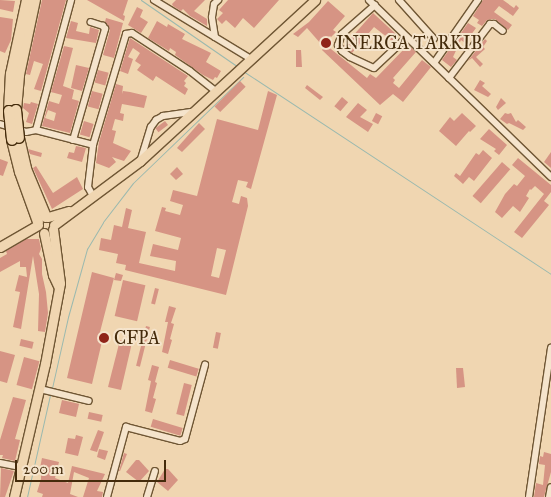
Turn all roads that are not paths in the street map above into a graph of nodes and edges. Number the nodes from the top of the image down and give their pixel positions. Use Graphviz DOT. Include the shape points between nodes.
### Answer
graph roads {
  1 [pos="27,0"];
  2 [pos="35,0"];
  3 [pos="71,0"];
  4 [pos="154,0"];
  5 [pos="218,0"];
  6 [pos="315,0"];
  7 [pos="369,0"];
  8 [pos="399,0"];
  9 [pos="478,0"];
  10 [pos="375,6"];
  11 [pos="91,22"];
  12 [pos="503,31"];
  13 [pos="215,37"];
  14 [pos="407,37"];
  15 [pos="434,39"];
  16 [pos="250,60"];
  17 [pos="434,63"];
  18 [pos="449,78"];
  19 [pos="216,91"];
  20 [pos="12,111"];
  21 [pos="194,112"];
  22 [pos="0,124"];
  23 [pos="36,130"];
  24 [pos="73,140"];
  25 [pos="93,145"];
  26 [pos="140,161"];
  27 [pos="551,177"];
  28 [pos="93,196"];
  29 [pos="45,225"];
  30 [pos="0,247"];
  31 [pos="551,348"];
  32 [pos="205,365"];
  33 [pos="40,388"];
  34 [pos="89,401"];
  35 [pos="0,462"];
  36 [pos="22,467"];
  37 [pos="156,471"];
  38 [pos="551,487"];
  39 [pos="14,497"];
  40 [pos="107,497"];
  41 [pos="147,497"];
  42 [pos="529,497"];
  43 [pos="549,497"];
  1 -- 20 [label="highway" via="11,74"];
  2 -- 20 [label="highway"];
  3 -- 23 [label="street"];
  4 -- 13 [label="street"];
  5 -- 13 [label="street" via="212,17"];
  6 -- 16 [label="main road"];
  7 -- 10 [label="street"];
  8 -- 15 [label="street"];
  9 -- 17 [label="street"];
  10 -- 14 [label="street"];
  10 -- 14 [label="street" via="342,34 338,44 342,51 374,68"];
  11 -- 24 [label="street" via="104,29"];
  12 -- 18 [label="street" via="490,24"];
  13 -- 16 [label="street"];
  14 -- 17 [label="street"];
  16 -- 19 [label="main road"];
  17 -- 18 [label="street"];
  18 -- 27 [label="street"];
  19 -- 21 [label="main road"];
  19 -- 25 [label="street" via="128,33"];
  20 -- 29 [label="highway, bridge" via="15,139"];
  21 -- 26 [label="main road"];
  21 -- 26 [label="street" via="162,116 156,120"];
  22 -- 23 [label="street" via="26,132"];
  23 -- 24 [label="street"];
  24 -- 25 [label="street"];
  25 -- 28 [label="street" via="88,184"];
  26 -- 28 [label="main road"];
  28 -- 29 [label="main road"];
  29 -- 30 [label="main road"];
  29 -- 33 [label="main road" via="60,273"];
  31 -- 42 [label="street"];
  32 -- 40 [label="street" via="185,439 180,441 126,427"];
  33 -- 34 [label="street"];
  33 -- 36 [label="main road"];
  35 -- 36 [label="street"];
  36 -- 39 [label="main road"];
  37 -- 41 [label="street"];
  38 -- 43 [label="street"];
}
